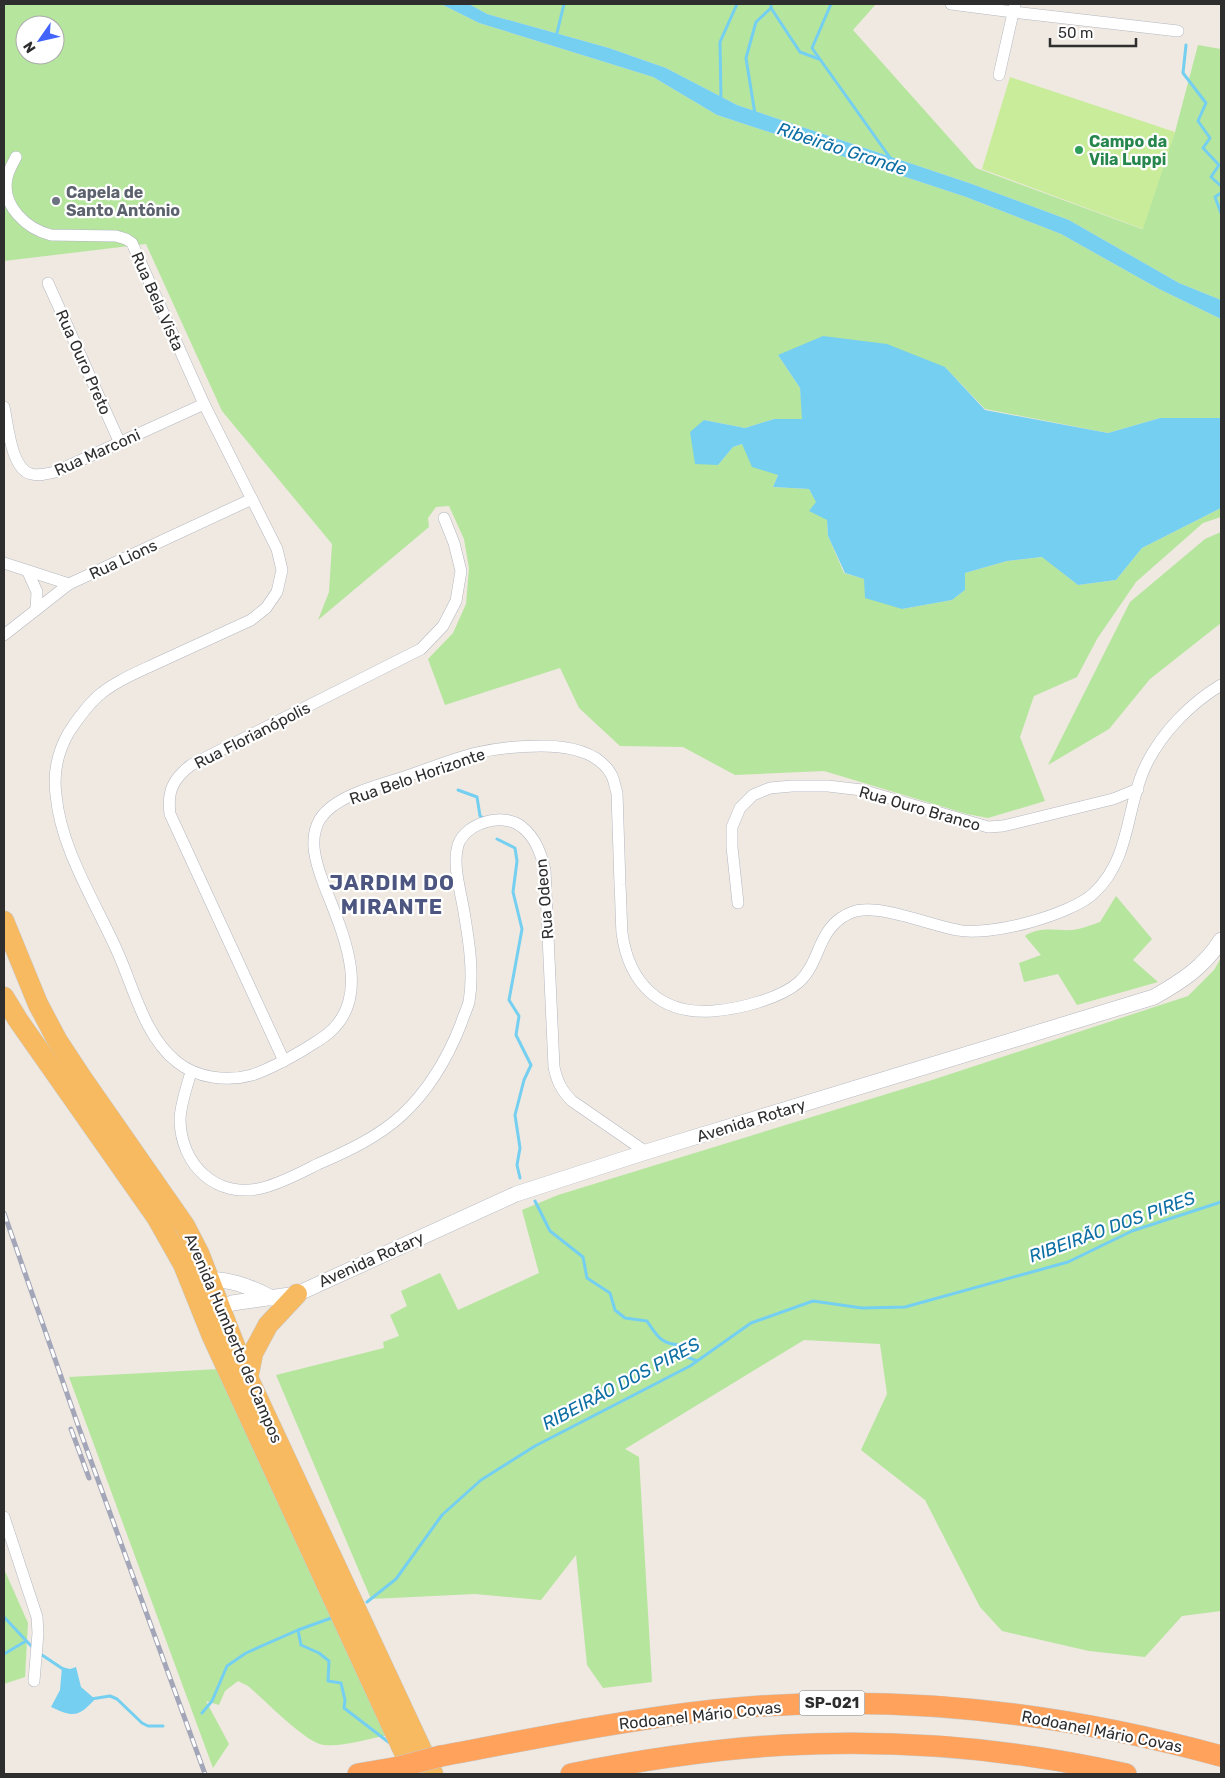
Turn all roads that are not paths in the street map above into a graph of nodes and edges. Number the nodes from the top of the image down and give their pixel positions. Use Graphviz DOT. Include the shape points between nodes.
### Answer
graph roads {
  1 [pos="951,4"];
  2 [pos="1014,8"];
  3 [pos="1178,31"];
  4 [pos="998,75"];
  5 [pos="16,157"];
  6 [pos="48,283"];
  7 [pos="204,404"];
  8 [pos="4,407"];
  9 [pos="119,441"];
  10 [pos="252,499"];
  11 [pos="444,518"];
  12 [pos="4,563"];
  13 [pos="28,572"];
  14 [pos="69,584"];
  15 [pos="36,610"];
  16 [pos="4,635"];
  17 [pos="1221,685"];
  18 [pos="1138,789"];
  19 [pos="738,903"];
  20 [pos="5,929"];
  21 [pos="1221,940"];
  22 [pos="4,996"];
  23 [pos="38,1004"];
  24 [pos="284,1061"];
  25 [pos="191,1072"];
  26 [pos="646,1152"];
  27 [pos="201,1280"];
  28 [pos="297,1294"];
  29 [pos="272,1298"];
  30 [pos="212,1312"];
  31 [pos="248,1378"];
  32 [pos="4,1517"];
  33 [pos="34,1681"];
  34 [pos="1221,1756"];
  35 [pos="437,1765"];
  36 [pos="406,1770"];
  37 [pos="358,1774"];
  38 [pos="571,1774"];
  39 [pos="1126,1774"];
  1 -- 2 [label="street"];
  2 -- 3 [label="street"];
  2 -- 4 [label="street"];
  5 -- 7 [label="street, Rua Bela Vista" via="7,178 6,191 19,217 30,227 51,235 116,236 132,244"];
  6 -- 9 [label="street, Rua Ouro Preto"];
  7 -- 9 [label="street, Rua Marconi"];
  7 -- 10 [label="street, Rua Bela Vista"];
  8 -- 9 [label="street, Rua Marconi" via="14,456 29,474 54,472"];
  10 -- 14 [label="street, Rua Lions"];
  10 -- 25 [label="street, Rua Belo Horizonte" via="277,549 282,570 276,592 266,608 251,620 124,679 98,695 70,732 60,751 55,773 59,818 67,844 144,1017 160,1045"];
  11 -- 24 [label="street, Rua Florianópolis" via="461,571 456,601 444,626 421,649 191,765 179,775 172,787 168,801 170,814"];
  12 -- 13 [label="street"];
  13 -- 14 [label="street"];
  13 -- 15 [label="street" via="37,592"];
  14 -- 15 [label="street, Rua Lions"];
  15 -- 16 [label="street, Rua Lions"];
  17 -- 18 [label="street, Rua Belo Horizonte" via="1168,730 1146,765"];
  18 -- 19 [label="street, Rua Ouro Branco" via="1113,799 988,827 862,790 828,786 770,788 754,795 740,808 732,828"];
  18 -- 24 [label="street, Rua Belo Horizonte" via="1120,855 1110,875 1078,905 1022,924 988,931 961,931 881,911 862,910 846,914 823,937 808,972 786,990 764,1000 698,1012 675,1008 657,999 638,981 628,959 622,933 617,793 611,775 599,760 582,751 559,746 523,746 475,753 358,792 335,804 320,819 314,836 316,863 349,952 350,998 333,1030"];
  20 -- 23 [label="highway, Avenida Humberto de Campos"];
  21 -- 26 [label="street, Avenida Rotary" via="1212,954 1185,980 1154,997"];
  22 -- 23 [label="highway" via="13,1007 22,1011"];
  22 -- 27 [label="highway, Avenida Humberto de Campos" via="184,1264"];
  23 -- 27 [label="highway, Avenida Humberto de Campos" via="82,1078 185,1226"];
  24 -- 25 [label="street, Rua Belo Horizonte" via="243,1078"];
  25 -- 26 [label="street, Rua Odeon" via="180,1118 183,1143 189,1158 203,1175 222,1186 244,1190 262,1188 378,1134 403,1114 427,1088 452,1048 469,1003 466,927 456,863 458,844 466,832 479,824 493,820 510,821 522,826 532,838 545,870 557,1082 572,1101"];
  26 -- 28 [label="street, Avenida Rotary" via="516,1194"];
  27 -- 29 [label="street" via="225,1280"];
  27 -- 30 [label="highway, Avenida Humberto de Campos"];
  28 -- 29 [label="street, Avenida Rotary"];
  28 -- 31 [label="highway" via="268,1325 253,1353"];
  29 -- 30 [label="street, Avenida Rotary" via="232,1303"];
  30 -- 31 [label="highway, Avenida Humberto de Campos"];
  30 -- 36 [label="highway, Avenida Humberto de Campos"];
  31 -- 35 [label="highway, Avenida Humberto de Campos"];
  32 -- 33 [label="street" via="38,1617"];
  34 -- 35 [label="highway, Rodoanel Mário Covas / SP-021" via="1118,1731 994,1711 852,1702 715,1710 612,1724"];
  35 -- 36 [label="highway, Rodoanel Mário Covas / SP-021, bridge"];
  36 -- 37 [label="highway, Rodoanel Mário Covas / SP-021"];
  38 -- 39 [label="highway" via="720,1751 856,1743 1001,1752"];
}
